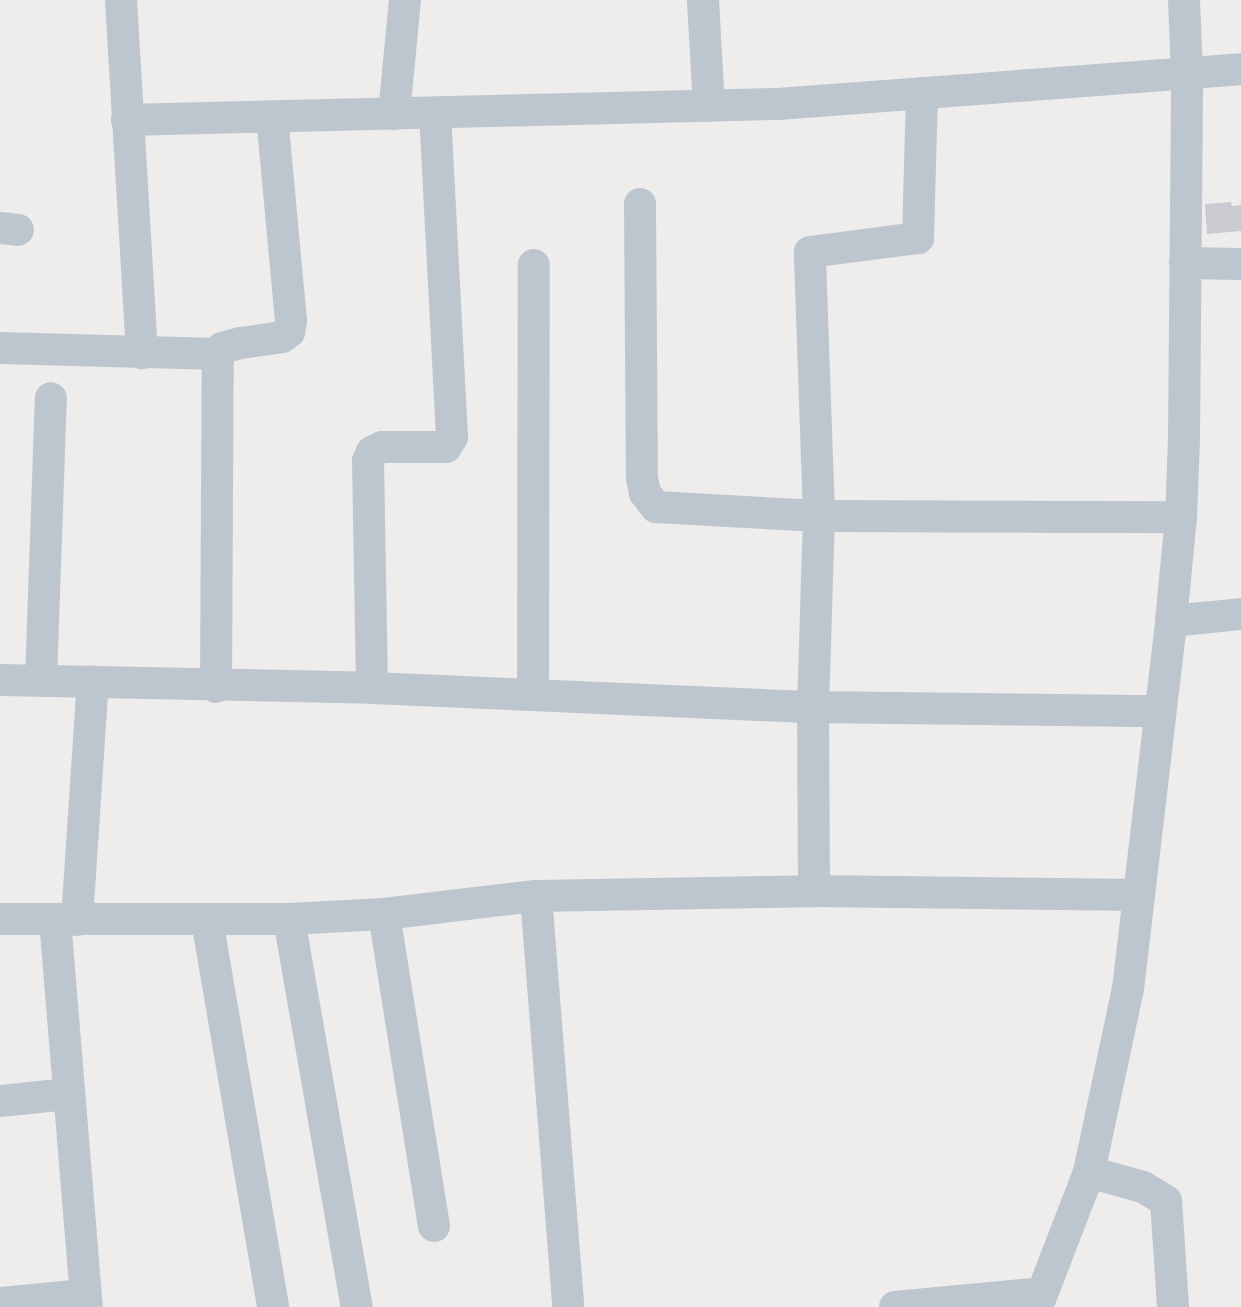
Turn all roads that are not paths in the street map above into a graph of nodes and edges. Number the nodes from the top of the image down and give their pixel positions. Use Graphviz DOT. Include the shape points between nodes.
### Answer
graph roads {
  1 [pos="121,0"];
  2 [pos="405,0"];
  3 [pos="704,0"];
  4 [pos="1184,0"];
  5 [pos="1241,69"];
  6 [pos="1187,72"];
  7 [pos="922,93"];
  8 [pos="709,106"];
  9 [pos="435,112"];
  10 [pos="394,114"];
  11 [pos="272,118"];
  12 [pos="127,120"];
  13 [pos="640,204"];
  14 [pos="1185,263"];
  15 [pos="1241,264"];
  16 [pos="534,265"];
  17 [pos="0,348"];
  18 [pos="142,353"];
  19 [pos="218,354"];
  20 [pos="51,398"];
  21 [pos="819,516"];
  22 [pos="1181,517"];
  23 [pos="1241,614"];
  24 [pos="1171,621"];
  25 [pos="0,680"];
  26 [pos="41,680"];
  27 [pos="93,682"];
  28 [pos="216,687"];
  29 [pos="372,688"];
  30 [pos="533,695"];
  31 [pos="813,706"];
  32 [pos="1160,711"];
  33 [pos="814,891"];
  34 [pos="1138,895"];
  35 [pos="536,896"];
  36 [pos="384,914"];
  37 [pos="0,919"];
  38 [pos="290,919"];
  39 [pos="66,920"];
  40 [pos="207,920"];
  41 [pos="68,1094"];
  42 [pos="0,1101"];
  43 [pos="1089,1172"];
  44 [pos="434,1226"];
  45 [pos="1039,1300"];
  46 [pos="86,1301"];
  47 [pos="0,1303"];
  48 [pos="273,1307"];
  49 [pos="357,1307"];
  50 [pos="568,1307"];
  51 [pos="895,1307"];
  52 [pos="1173,1307"];
  1 -- 12 [label="street"];
  2 -- 10 [label="street"];
  3 -- 8 [label="street"];
  4 -- 6 [label="street"];
  5 -- 6 [label="street"];
  6 -- 7 [label="street"];
  6 -- 14 [label="street"];
  7 -- 8 [label="street"];
  7 -- 21 [label="street" via="918,238 810,252"];
  8 -- 9 [label="street"];
  9 -- 10 [label="street"];
  9 -- 29 [label="street" via="452,437 446,447 382,447 372,452 368,461"];
  10 -- 11 [label="street"];
  11 -- 12 [label="street"];
  11 -- 19 [label="street" via="289,332 282,337 222,348"];
  12 -- 18 [label="street"];
  13 -- 21 [label="street" via="642,478 648,500 656,507 670,510"];
  14 -- 15 [label="street"];
  14 -- 22 [label="street"];
  16 -- 30 [label="street"];
  17 -- 18 [label="street"];
  18 -- 19 [label="street"];
  19 -- 28 [label="street"];
  20 -- 26 [label="street"];
  21 -- 22 [label="street"];
  21 -- 31 [label="street"];
  22 -- 24 [label="street"];
  23 -- 24 [label="street"];
  24 -- 32 [label="street"];
  25 -- 26 [label="street"];
  26 -- 27 [label="street"];
  27 -- 28 [label="street"];
  27 -- 39 [label="street"];
  28 -- 29 [label="street"];
  29 -- 30 [label="street"];
  30 -- 31 [label="street"];
  31 -- 32 [label="street"];
  31 -- 33 [label="street"];
  32 -- 34 [label="street"];
  33 -- 34 [label="street"];
  33 -- 35 [label="street"];
  34 -- 43 [label="street" via="1128,989"];
  35 -- 36 [label="street"];
  35 -- 50 [label="street"];
  36 -- 38 [label="street"];
  36 -- 44 [label="street"];
  37 -- 39 [label="street"];
  38 -- 40 [label="street"];
  38 -- 49 [label="street"];
  39 -- 40 [label="street"];
  39 -- 41 [label="street"];
  40 -- 48 [label="street"];
  41 -- 42 [label="street"];
  41 -- 46 [label="street"];
  43 -- 45 [label="street"];
  43 -- 52 [label="street" via="1143,1187 1166,1202"];
  45 -- 51 [label="street"];
  46 -- 47 [label="street"];
}
